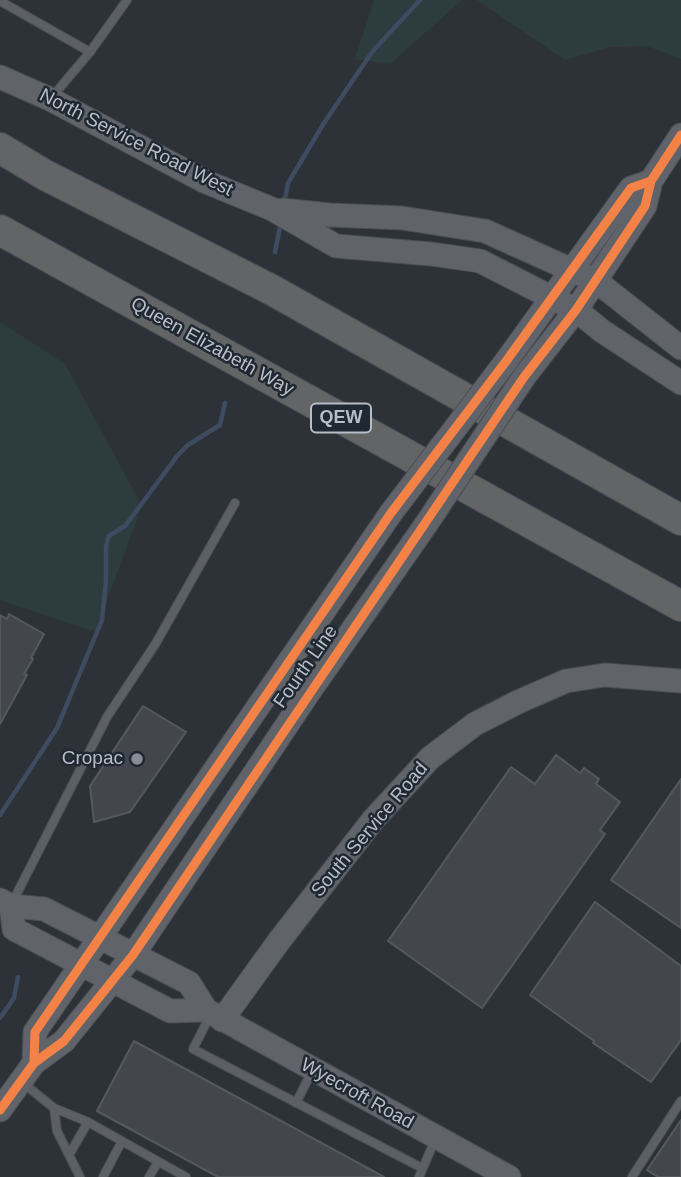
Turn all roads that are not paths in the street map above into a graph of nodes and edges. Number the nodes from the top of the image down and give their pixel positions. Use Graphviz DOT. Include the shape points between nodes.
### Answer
graph roads {
  1 [pos="0,1"];
  2 [pos="125,1"];
  3 [pos="90,52"];
  4 [pos="0,76"];
  5 [pos="50,99"];
  6 [pos="681,135"];
  7 [pos="0,148"];
  8 [pos="651,181"];
  9 [pos="272,209"];
  10 [pos="0,230"];
  11 [pos="572,270"];
  12 [pos="596,281"];
  13 [pos="552,297"];
  14 [pos="576,310"];
  15 [pos="681,348"];
  16 [pos="681,383"];
  17 [pos="235,503"];
  18 [pos="681,520"];
  19 [pos="681,606"];
  20 [pos="681,681"];
  21 [pos="5,903"];
  22 [pos="100,938"];
  23 [pos="133,955"];
  24 [pos="82,964"];
  25 [pos="114,979"];
  26 [pos="213,1014"];
  27 [pos="34,1063"];
  28 [pos="313,1069"];
  29 [pos="20,1082"];
  30 [pos="681,1101"];
  31 [pos="296,1103"];
  32 [pos="54,1108"];
  33 [pos="0,1110"];
  34 [pos="88,1122"];
  35 [pos="437,1138"];
  36 [pos="122,1141"];
  37 [pos="69,1155"];
  38 [pos="158,1161"];
  39 [pos="420,1172"];
  40 [pos="80,1177"];
  41 [pos="103,1177"];
  42 [pos="149,1177"];
  43 [pos="186,1177"];
  44 [pos="509,1177"];
  45 [pos="632,1177"];
  1 -- 3 [label="lane"];
  2 -- 3 [label="lane"];
  3 -- 5 [label="lane"];
  4 -- 5 [label="street, North Service Road West"];
  5 -- 9 [label="street, North Service Road West" via="204,180"];
  6 -- 8 [label="street"];
  7 -- 18 [label="highway" via="272,290"];
  8 -- 11 [label="street, Fourth Line" via="631,188"];
  8 -- 12 [label="street, Fourth Line" via="645,206"];
  9 -- 11 [label="street, North Service Road West" via="402,218 485,231"];
  9 -- 13 [label="street, North Service Road West" via="336,246 480,261"];
  10 -- 19 [label="highway, Queen Elizabeth Way / QEW"];
  11 -- 12 [label="street, North Service Road West"];
  11 -- 13 [label="street, Fourth Line"];
  12 -- 14 [label="street, Fourth Line"];
  12 -- 15 [label="street, North Service Road West"];
  13 -- 14 [label="street, North Service Road West"];
  13 -- 22 [label="street, Fourth Line, bridge" via="391,513"];
  14 -- 16 [label="street, North Service Road West"];
  14 -- 23 [label="street, Fourth Line, bridge" via="524,377"];
  17 -- 21 [label="lane" via="156,643 107,717"];
  20 -- 26 [label="street, South Service Road" via="605,675 566,681 474,724 430,758 373,820 278,941"];
  21 -- 22 [label="street, Wyecroft Road" via="44,909"];
  21 -- 24 [label="street, Wyecroft Road" via="14,929"];
  22 -- 23 [label="street, Wyecroft Road"];
  22 -- 24 [label="street, Fourth Line"];
  23 -- 25 [label="street, Fourth Line"];
  23 -- 26 [label="street, Wyecroft Road" via="189,983"];
  24 -- 25 [label="street, Wyecroft Road"];
  24 -- 27 [label="street, Fourth Line" via="35,1032"];
  25 -- 26 [label="street, Wyecroft Road" via="170,1011"];
  25 -- 27 [label="street, Fourth Line" via="64,1041"];
  26 -- 28 [label="street, Wyecroft Road"];
  26 -- 31 [label="lane" via="193,1049"];
  27 -- 29 [label="street, Fourth Line"];
  28 -- 31 [label="lane"];
  28 -- 35 [label="street, Wyecroft Road"];
  29 -- 32 [label="lane"];
  29 -- 33 [label="street, Fourth Line"];
  30 -- 45 [label="lane"];
  31 -- 39 [label="lane"];
  32 -- 34 [label="lane"];
  32 -- 37 [label="lane" via="57,1131"];
  34 -- 36 [label="lane"];
  34 -- 37 [label="lane"];
  35 -- 39 [label="lane"];
  35 -- 44 [label="street, Wyecroft Road"];
  36 -- 38 [label="lane"];
  36 -- 41 [label="lane"];
  37 -- 40 [label="lane"];
  38 -- 42 [label="lane"];
  38 -- 43 [label="lane"];
}
